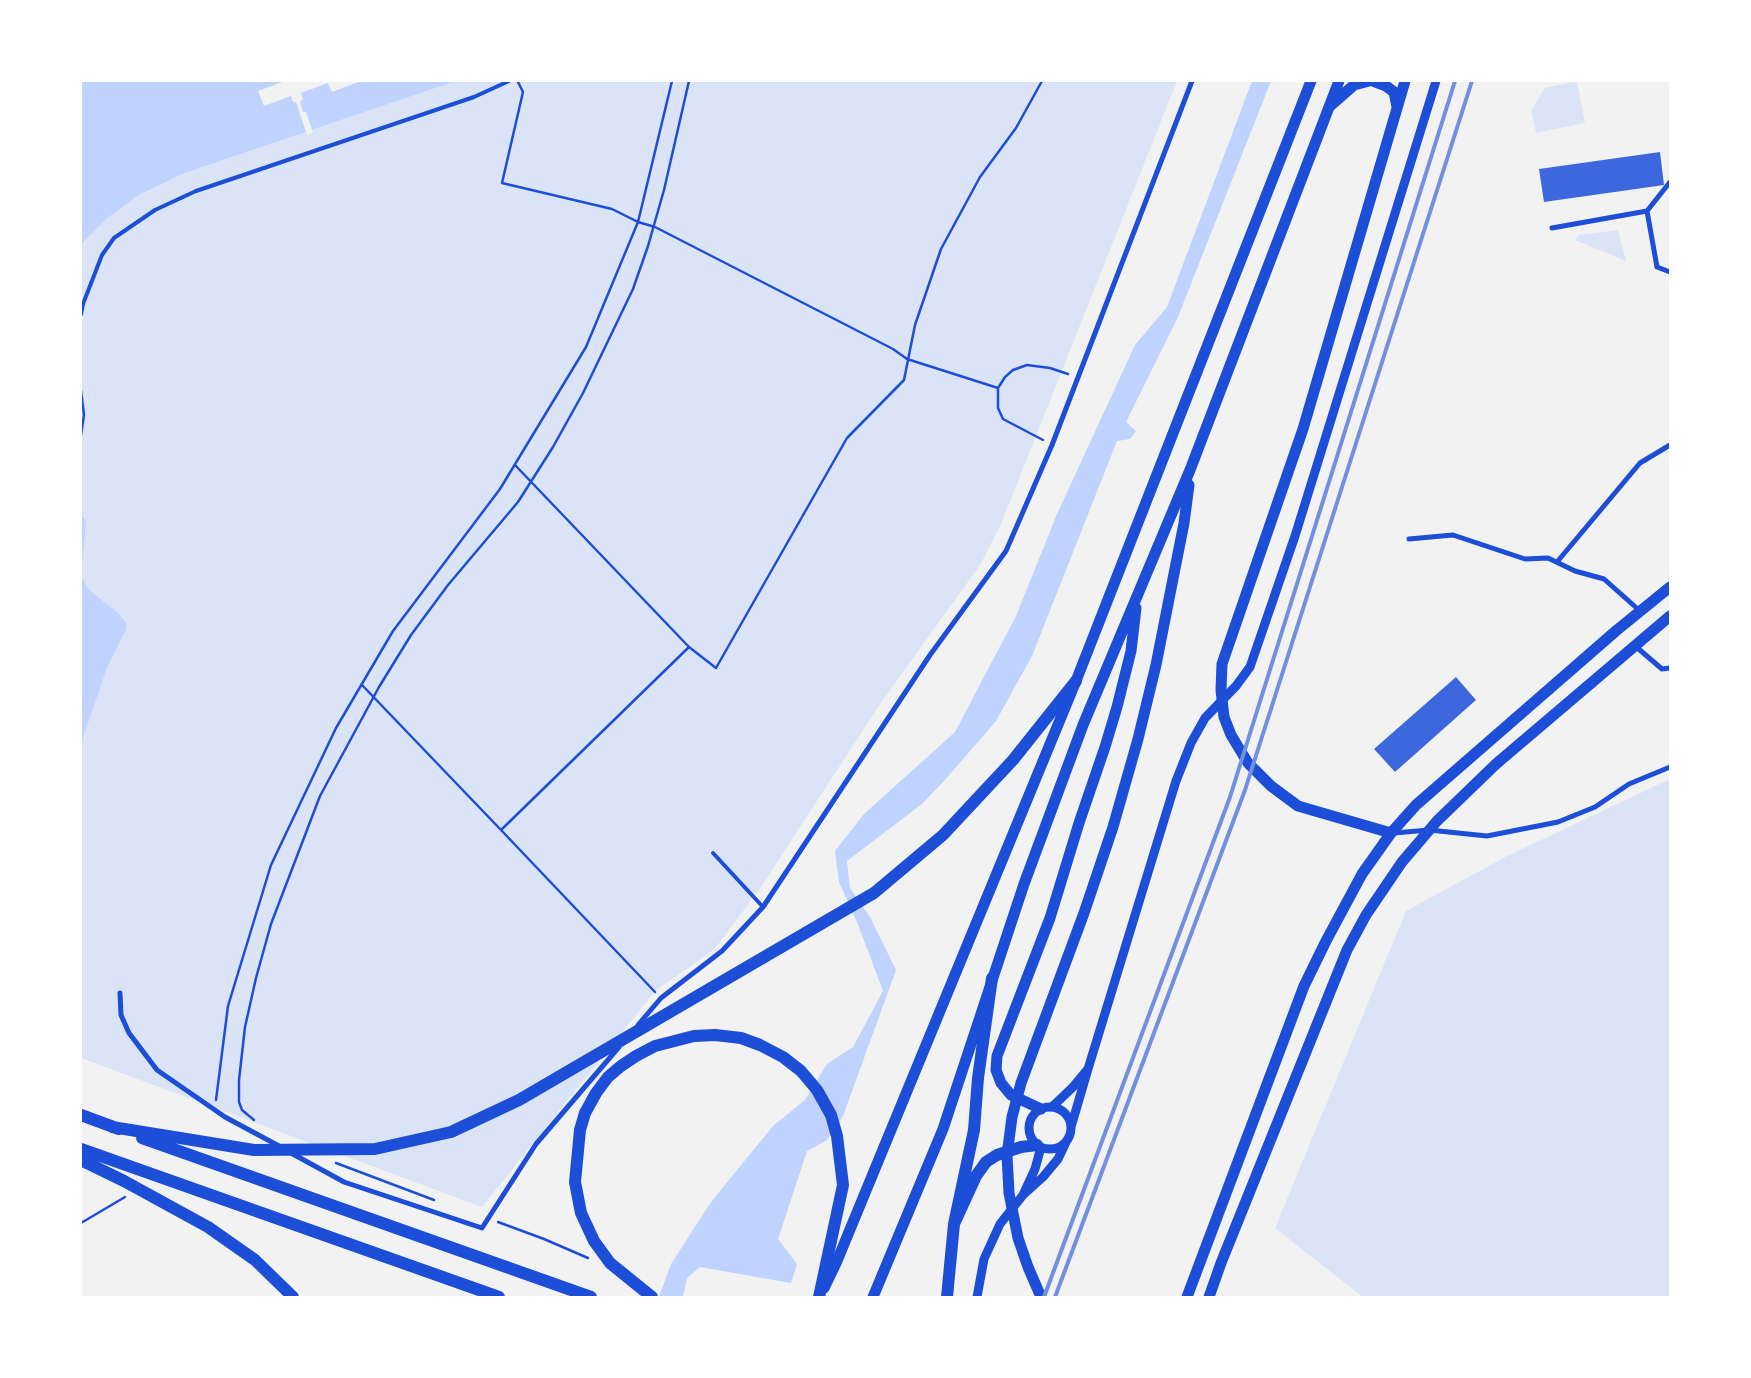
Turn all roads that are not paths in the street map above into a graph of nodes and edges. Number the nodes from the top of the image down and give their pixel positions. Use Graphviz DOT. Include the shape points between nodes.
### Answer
graph roads {
  1 [pos="509,81"];
  2 [pos="1192,81"];
  3 [pos="1311,81"];
  4 [pos="1339,81"];
  5 [pos="1369,81"];
  6 [pos="1373,81"];
  7 [pos="1405,81"];
  8 [pos="1436,81"];
  9 [pos="1329,107"];
  10 [pos="1398,109"];
  11 [pos="1670,182"];
  12 [pos="1647,211"];
  13 [pos="1552,228"];
  14 [pos="1670,272"];
  15 [pos="81,314"];
  16 [pos="1670,446"];
  17 [pos="1190,470"];
  18 [pos="1409,539"];
  19 [pos="1558,562"];
  20 [pos="1670,587"];
  21 [pos="1138,594"];
  22 [pos="1640,611"];
  23 [pos="1670,616"];
  24 [pos="1634,645"];
  25 [pos="1670,668"];
  26 [pos="1076,681"];
  27 [pos="1670,767"];
  28 [pos="1429,830"];
  29 [pos="1390,833"];
  30 [pos="713,853"];
  31 [pos="763,908"];
  32 [pos="992,978"];
  33 [pos="120,993"];
  34 [pos="1088,1069"];
  35 [pos="1046,1108"];
  36 [pos="81,1116"];
  37 [pos="112,1127"];
  38 [pos="1071,1128"];
  39 [pos="1066,1141"];
  40 [pos="1039,1146"];
  41 [pos="81,1149"];
  42 [pos="81,1160"];
  43 [pos="1023,1195"];
  44 [pos="954,1224"];
  45 [pos="293,1297"];
  46 [pos="499,1297"];
  47 [pos="591,1297"];
  48 [pos="652,1297"];
  49 [pos="819,1297"];
  50 [pos="873,1297"];
  51 [pos="947,1297"];
  52 [pos="977,1297"];
  53 [pos="1041,1297"];
  54 [pos="1187,1297"];
  55 [pos="1210,1297"];
  1 -- 15 [label="lane" via="474,97 196,191 155,210 114,238 102,255"];
  2 -- 31 [label="street" via="1052,445 1006,551 930,655"];
  3 -- 26 [label="main road"];
  4 -- 9 [label="main road"];
  5 -- 9 [label="main road" via="1354,86"];
  6 -- 10 [label="main road" via="1394,92"];
  7 -- 10 [label="main road"];
  8 -- 34 [label="street" via="1295,536 1250,667 1205,718 1176,780"];
  9 -- 17 [label="main road"];
  10 -- 29 [label="main road" via="1303,429 1222,664 1224,717 1248,763 1298,806"];
  11 -- 12 [label="street"];
  12 -- 13 [label="street"];
  12 -- 14 [label="street" via="1657,267"];
  16 -- 19 [label="street" via="1640,463"];
  17 -- 21 [label="main road"];
  17 -- 53 [label="main road" via="1180,545 1138,739 1084,913 1016,1099 1007,1155 1009,1193 1018,1238"];
  18 -- 19 [label="street" via="1453,535 1525,558 1548,558"];
  19 -- 22 [label="street" via="1604,580"];
  20 -- 22 [label="main road"];
  21 -- 32 [label="main road" via="1083,725"];
  21 -- 35 [label="main road" via="1131,651 1117,706 1050,918 997,1056 996,1070 1011,1095"];
  22 -- 29 [label="main road" via="1416,805"];
  23 -- 24 [label="main road"];
  24 -- 25 [label="street" via="1662,669"];
  24 -- 28 [label="main road" via="1496,764"];
  26 -- 37 [label="highway" via="1013,760 943,835 874,893 518,1100 451,1132 375,1149 254,1150"];
  26 -- 49 [label="main road" via="841,1252"];
  27 -- 28 [label="street" via="1629,784 1595,807 1558,822 1487,836"];
  28 -- 29 [label="street"];
  28 -- 55 [label="main road" via="1366,914 1347,950"];
  29 -- 54 [label="main road" via="1362,874 1304,986"];
  30 -- 31 [label="lane"];
  31 -- 33 [label="street" via="722,951 661,998 536,1144 482,1228 344,1182 225,1118 157,1070 129,1034 121,1015"];
  32 -- 44 [label="highway" via="974,1130"];
  32 -- 50 [label="main road" via="943,1129"];
  34 -- 35 [label="street" via="1073,1087"];
  34 -- 38 [label="street"];
  35 -- 38 [label="street" via="1066,1114"];
  35 -- 40 [label="street" via="1033,1114 1028,1126 1031,1138"];
  36 -- 37 [label="highway"];
  37 -- 47 [label="highway"];
  38 -- 39 [label="street"];
  39 -- 40 [label="street" via="1054,1149"];
  39 -- 43 [label="street" via="1058,1159"];
  40 -- 43 [label="street" via="1035,1169"];
  40 -- 44 [label="highway" via="1021,1147 986,1162"];
  41 -- 46 [label="highway"];
  42 -- 45 [label="highway" via="208,1227 255,1260"];
  43 -- 52 [label="street" via="1000,1224 984,1259"];
  44 -- 51 [label="highway"];
  48 -- 49 [label="highway" via="610,1263 594,1241 581,1213 575,1182 579,1137 585,1113 596,1093 621,1066 655,1046 694,1036 715,1035 760,1045 783,1058 801,1071 817,1090 831,1115 843,1185"];
}
